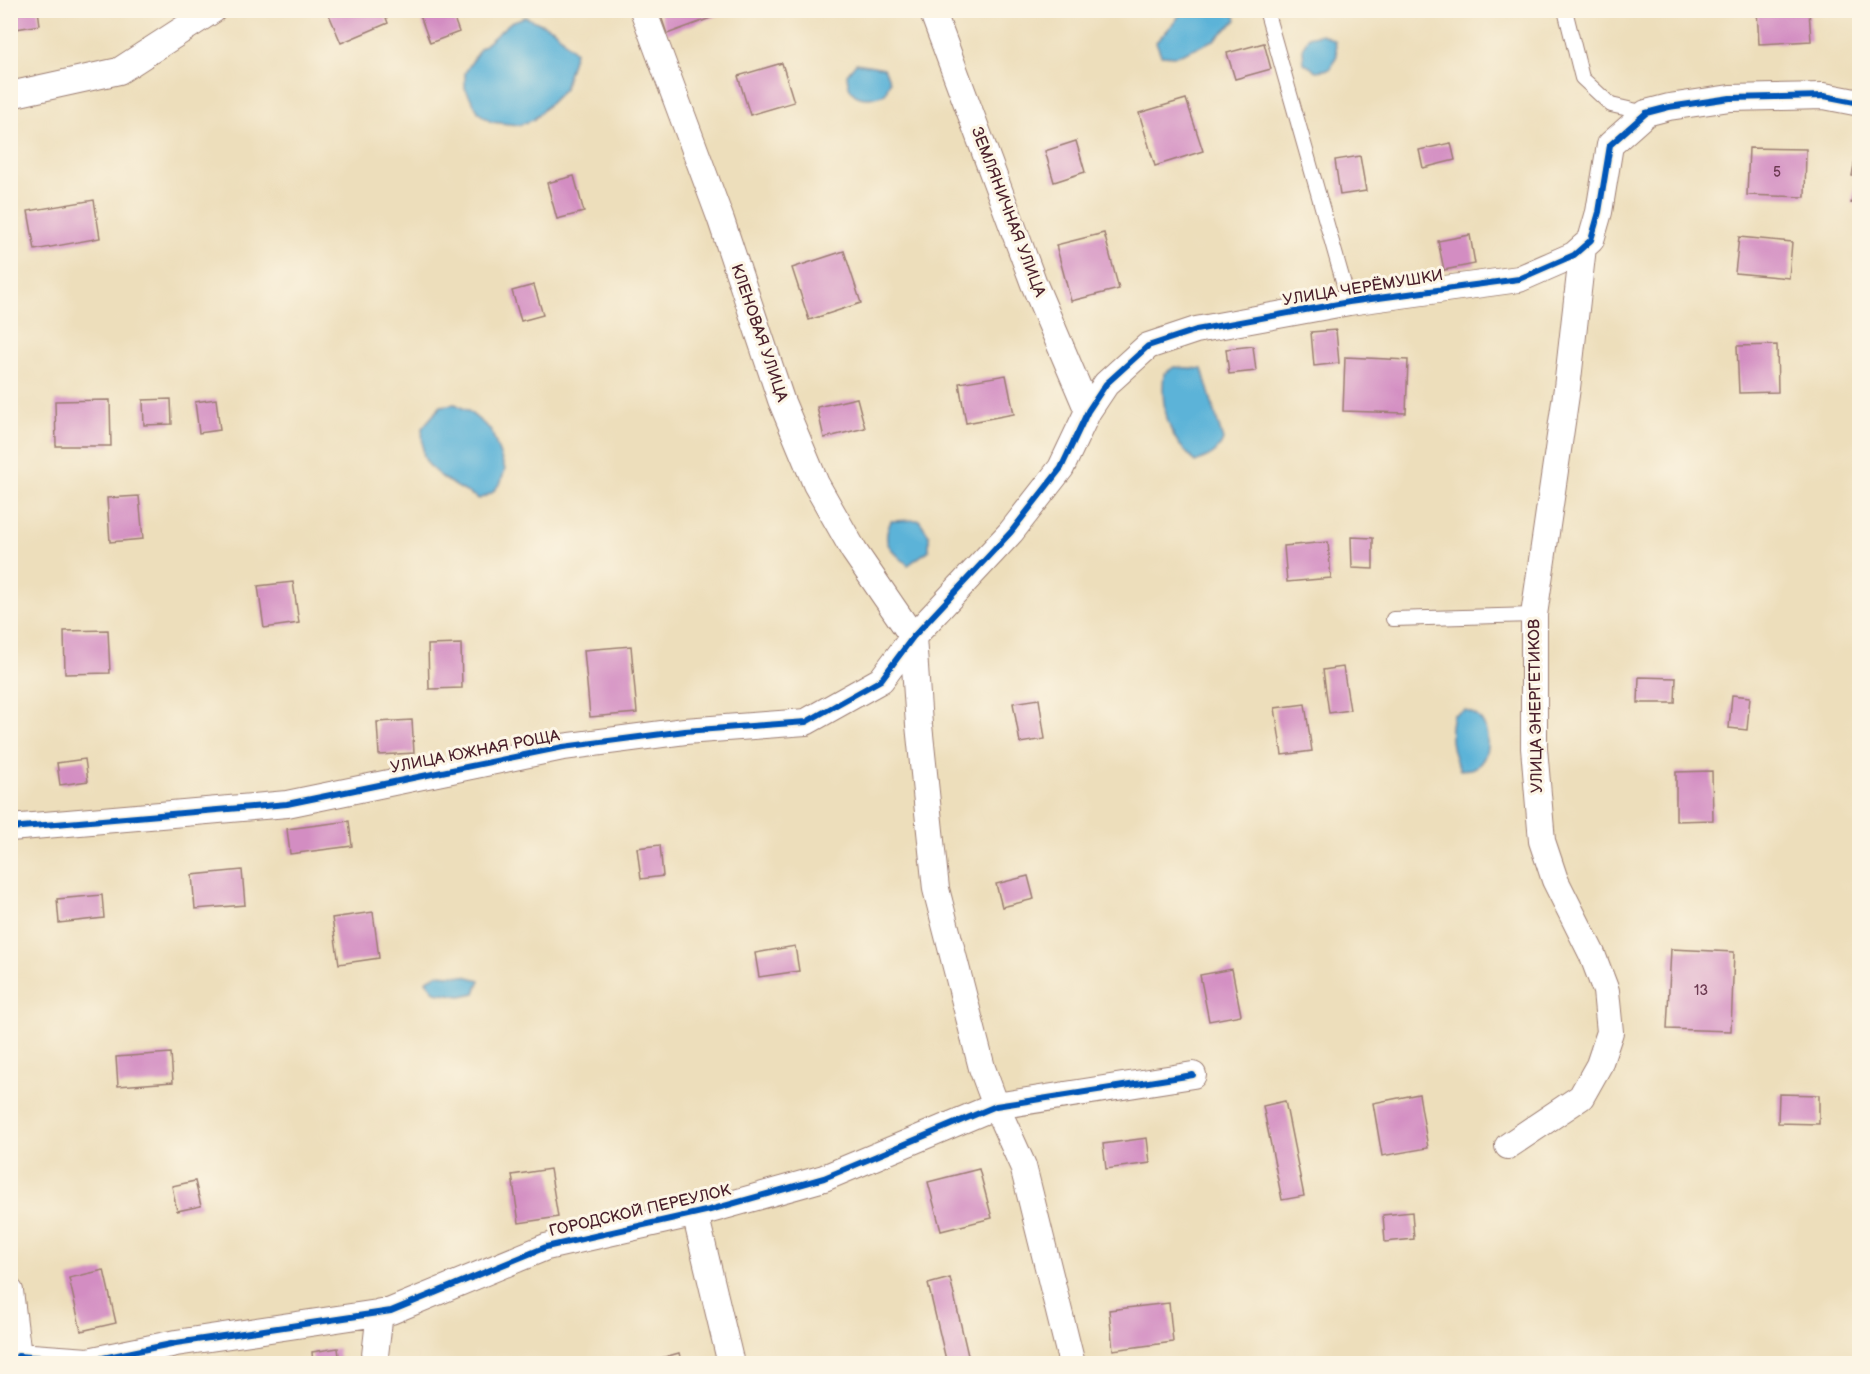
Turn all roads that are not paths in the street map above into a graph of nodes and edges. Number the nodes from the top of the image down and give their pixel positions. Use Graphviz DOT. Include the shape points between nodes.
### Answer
graph roads {
  1 [pos="213,10"];
  2 [pos="643,10"];
  3 [pos="932,10"];
  4 [pos="1266,10"];
  5 [pos="1565,10"];
  6 [pos="10,95"];
  7 [pos="1860,103"];
  8 [pos="1646,113"];
  9 [pos="1582,247"];
  10 [pos="1349,302"];
  11 [pos="1088,411"];
  12 [pos="1534,615"];
  13 [pos="1393,619"];
  14 [pos="913,637"];
  15 [pos="10,828"];
  16 [pos="1193,1075"];
  17 [pos="996,1106"];
  18 [pos="1508,1146"];
  19 [pos="695,1213"];
  20 [pos="10,1291"];
  21 [pos="380,1312"];
  22 [pos="16,1360"];
  23 [pos="374,1364"];
  24 [pos="731,1364"];
  25 [pos="1072,1364"];
  1 -- 6 [label="street" via="119,71"];
  2 -- 14 [label="street, КЛЕНОВАЯ УЛИЦА" via="721,220 781,400 816,484 854,551"];
  3 -- 11 [label="street, ЗЕМЛЯНИЧНАЯ УЛИЦА" via="1034,284"];
  4 -- 10 [label="lane"];
  5 -- 8 [label="lane" via="1582,78 1611,105"];
  7 -- 8 [label="street, УЛИЦА ЧЕРЁМУШКИ" via="1824,96 1730,98"];
  8 -- 9 [label="street, УЛИЦА ЧЕРЁМУШКИ" via="1610,145 1599,212 1591,240"];
  9 -- 10 [label="street, УЛИЦА ЧЕРЁМУШКИ" via="1574,255 1519,279"];
  9 -- 12 [label="street, УЛИЦА ЭНЕРГЕТИКОВ" via="1567,388"];
  10 -- 11 [label="street, УЛИЦА ЧЕРЁМУШКИ" via="1196,330 1149,346 1106,384"];
  11 -- 14 [label="street, УЛИЦА ЧЕРЁМУШКИ" via="1061,468 1011,532"];
  12 -- 13 [label="lane"];
  12 -- 18 [label="street, УЛИЦА ЭНЕРГЕТИКОВ" via="1534,748 1542,841 1555,880 1606,991 1610,1032 1599,1065 1581,1097"];
  14 -- 15 [label="street, УЛИЦА ЮЖНАЯ РОЩА" via="881,680 806,722 685,731 563,747 287,804"];
  14 -- 17 [label="street" via="936,889 982,1068"];
  16 -- 17 [label="street, ГОРОДСКОЙ ПЕРЕУЛОК"];
  17 -- 19 [label="street, ГОРОДСКОЙ ПЕРЕУЛОК" via="824,1178"];
  17 -- 25 [label="street" via="1023,1166"];
  19 -- 21 [label="street, ГОРОДСКОЙ ПЕРЕУЛОК" via="546,1247 391,1311"];
  19 -- 24 [label="street"];
  20 -- 22 [label="street"];
  21 -- 22 [label="street, ГОРОДСКОЙ ПЕРЕУЛОК" via="176,1343 88,1361"];
  21 -- 23 [label="street"];
}
